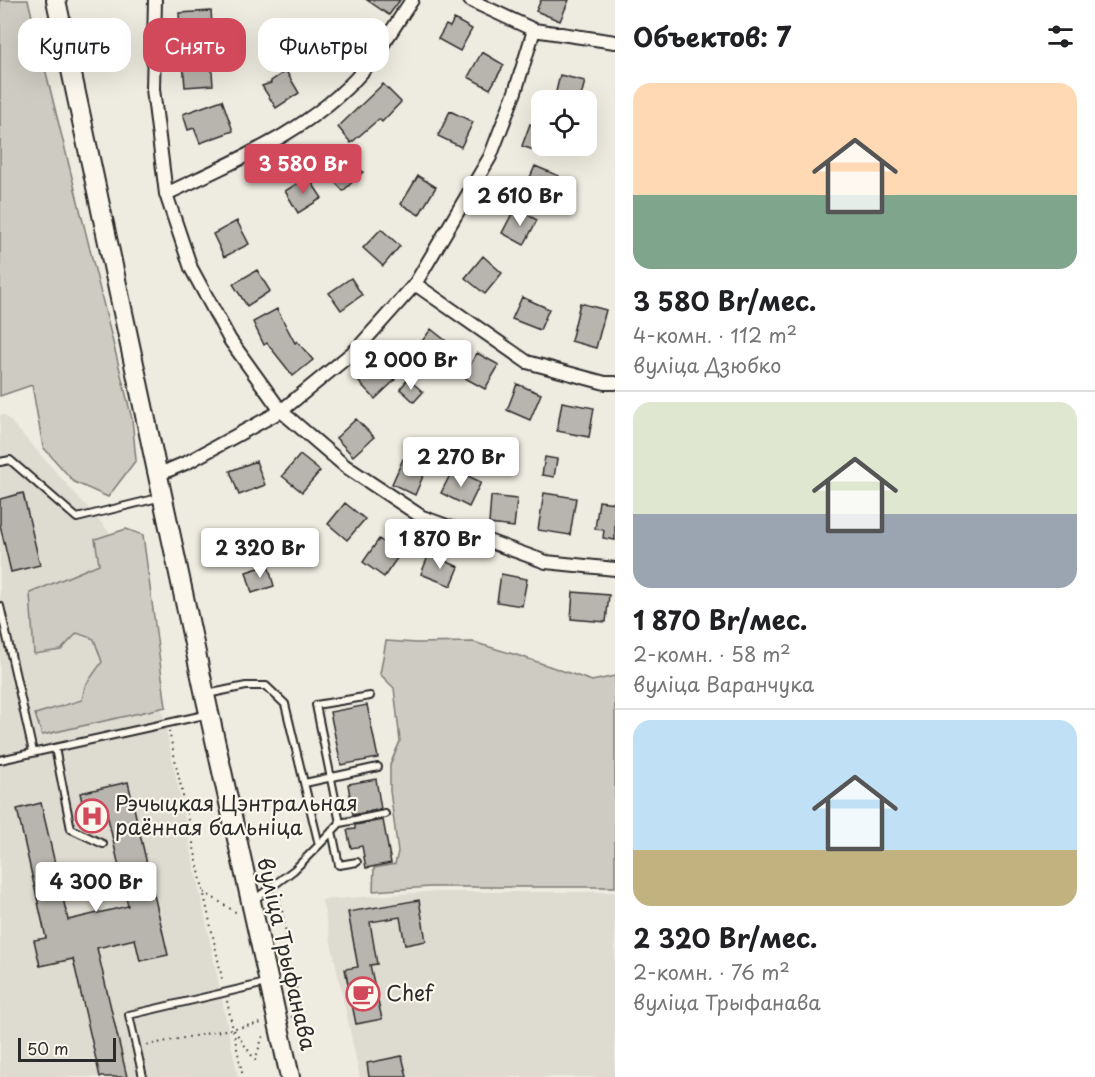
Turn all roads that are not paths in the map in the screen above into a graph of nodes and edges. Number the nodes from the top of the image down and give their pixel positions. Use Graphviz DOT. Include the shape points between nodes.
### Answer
graph roads {
  1 [pos="59,0"];
  2 [pos="155,0"];
  3 [pos="412,0"];
  4 [pos="471,0"];
  5 [pos="534,30"];
  6 [pos="615,42"];
  7 [pos="166,195"];
  8 [pos="416,284"];
  9 [pos="615,383"];
  10 [pos="281,411"];
  11 [pos="0,462"];
  12 [pos="157,475"];
  13 [pos="162,497"];
  14 [pos="615,569"];
  15 [pos="0,606"];
  16 [pos="205,695"];
  17 [pos="370,696"];
  18 [pos="209,714"];
  19 [pos="55,748"];
  20 [pos="33,752"];
  21 [pos="0,760"];
  22 [pos="378,767"];
  23 [pos="331,777"];
  24 [pos="304,783"];
  25 [pos="385,814"];
  26 [pos="339,823"];
  27 [pos="332,831"];
  28 [pos="103,844"];
  29 [pos="319,845"];
  30 [pos="357,862"];
  31 [pos="251,902"];
  32 [pos="270,982"];
  33 [pos="143,1077"];
  34 [pos="290,1077"];
  1 -- 12 [label="street, вуліца Трыфанава"];
  2 -- 7 [label="street" via="153,89"];
  3 -- 7 [label="street" via="362,71 322,108 284,137"];
  4 -- 5 [label="street"];
  5 -- 6 [label="street"];
  5 -- 8 [label="street" via="490,157"];
  7 -- 10 [label="street" via="191,268 230,339"];
  8 -- 9 [label="street" via="527,362"];
  8 -- 10 [label="street" via="357,350"];
  10 -- 12 [label="street"];
  10 -- 14 [label="street" via="345,466 422,517 546,562"];
  11 -- 13 [label="lane" via="10,460 77,518"];
  12 -- 13 [label="street, вуліца Трыфанава"];
  13 -- 16 [label="street, вуліца Трыфанава"];
  15 -- 20 [label="lane"];
  16 -- 18 [label="street, вуліца Трыфанава"];
  16 -- 24 [label="lane" via="266,686 285,704"];
  17 -- 23 [label="lane" via="316,705"];
  18 -- 19 [label="lane"];
  18 -- 31 [label="street, вуліца Трыфанава"];
  19 -- 20 [label="lane"];
  19 -- 28 [label="lane" via="71,829"];
  20 -- 21 [label="lane"];
  22 -- 23 [label="lane"];
  23 -- 24 [label="lane"];
  23 -- 26 [label="lane"];
  24 -- 29 [label="lane"];
  25 -- 26 [label="lane"];
  26 -- 27 [label="lane"];
  27 -- 29 [label="lane"];
  27 -- 30 [label="lane" via="339,866"];
  29 -- 31 [label="lane" via="278,884"];
  31 -- 32 [label="street, вуліца Трыфанава"];
  32 -- 33 [label="lane" via="129,1015"];
  32 -- 34 [label="street, вуліца Трыфанава"];
}
